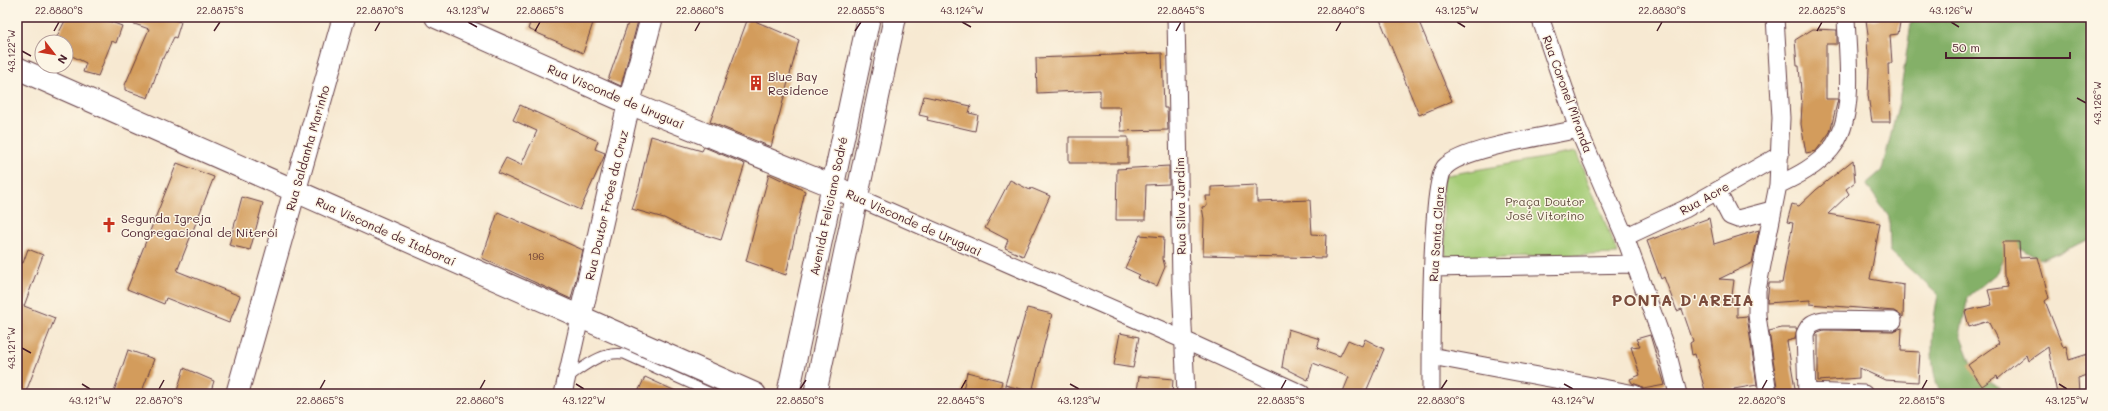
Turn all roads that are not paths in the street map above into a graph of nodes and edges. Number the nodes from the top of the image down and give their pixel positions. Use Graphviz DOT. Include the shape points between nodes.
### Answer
graph roads {
  1 [pos="344,17"];
  2 [pos="436,17"];
  3 [pos="652,17"];
  4 [pos="869,17"];
  5 [pos="895,17"];
  6 [pos="1176,17"];
  7 [pos="1540,17"];
  8 [pos="1775,17"];
  9 [pos="1846,17"];
  10 [pos="17,68"];
  11 [pos="629,103"];
  12 [pos="1578,129"];
  13 [pos="1780,155"];
  14 [pos="1778,185"];
  15 [pos="833,186"];
  16 [pos="296,190"];
  17 [pos="1717,191"];
  18 [pos="856,197"];
  19 [pos="1772,210"];
  20 [pos="1626,237"];
  21 [pos="1635,264"];
  22 [pos="1433,268"];
  23 [pos="580,318"];
  24 [pos="1893,321"];
  25 [pos="1184,340"];
  26 [pos="1431,356"];
  27 [pos="565,387"];
  28 [pos="1807,393"];
  29 [pos="237,394"];
  30 [pos="713,394"];
  31 [pos="755,394"];
  32 [pos="788,394"];
  33 [pos="816,394"];
  34 [pos="1186,394"];
  35 [pos="1302,394"];
  36 [pos="1431,394"];
  37 [pos="1636,394"];
  38 [pos="1678,394"];
  39 [pos="1768,394"];
  40 [pos="1864,394"];
  1 -- 16 [label="street, Rua Saldanha Marinho"];
  2 -- 11 [label="street, Rua Visconde de Uruguai"];
  3 -- 11 [label="street, Rua Doutor Fróes da Cruz"];
  4 -- 15 [label="street, Avenida Feliciano Sodré"];
  5 -- 18 [label="street"];
  6 -- 25 [label="street, Rua Silva Jardim"];
  7 -- 12 [label="street, Rua Coronel Miranda"];
  8 -- 13 [label="street" via="1780,95"];
  9 -- 14 [label="street" via="1848,94 1845,125 1832,148 1818,163"];
  10 -- 16 [label="street, Rua Visconde de Itaboraí"];
  11 -- 15 [label="street, Rua Visconde de Uruguai"];
  11 -- 23 [label="street, Rua Doutor Fróes da Cruz"];
  12 -- 20 [label="street, Rua Coronel Miranda"];
  12 -- 22 [label="street, Rua Santa Clara" via="1480,151 1457,158 1443,168 1436,200"];
  13 -- 14 [label="street"];
  13 -- 17 [label="street, Rua Acre"];
  14 -- 19 [label="street"];
  15 -- 18 [label="street, Rua Visconde de Uruguai"];
  15 -- 32 [label="street, Avenida Feliciano Sodré"];
  16 -- 23 [label="street, Rua Visconde de Itaboraí"];
  16 -- 29 [label="street, Rua Saldanha Marinho"];
  17 -- 19 [label="street" via="1730,216 1738,219"];
  17 -- 20 [label="street, Rua Acre"];
  18 -- 25 [label="street, Rua Visconde de Uruguai"];
  18 -- 33 [label="street"];
  19 -- 39 [label="street" via="1757,290 1757,315"];
  20 -- 21 [label="street, Rua Coronel Miranda"];
  21 -- 22 [label="street"];
  21 -- 38 [label="street, Rua Coronel Miranda" via="1668,355"];
  22 -- 26 [label="street, Rua Santa Clara"];
  23 -- 27 [label="street, Rua Doutor Fróes da Cruz"];
  23 -- 31 [label="street, Rua Visconde de Itaboraí"];
  24 -- 28 [label="street" via="1812,322 1805,334"];
  25 -- 34 [label="street, Rua Silva Jardim"];
  25 -- 35 [label="street, Rua Visconde de Uruguai"];
  26 -- 36 [label="street, Rua Santa Clara"];
  26 -- 37 [label="street"];
  27 -- 30 [label="lane" via="598,357 613,352 624,354"];
  28 -- 40 [label="street"];
}
